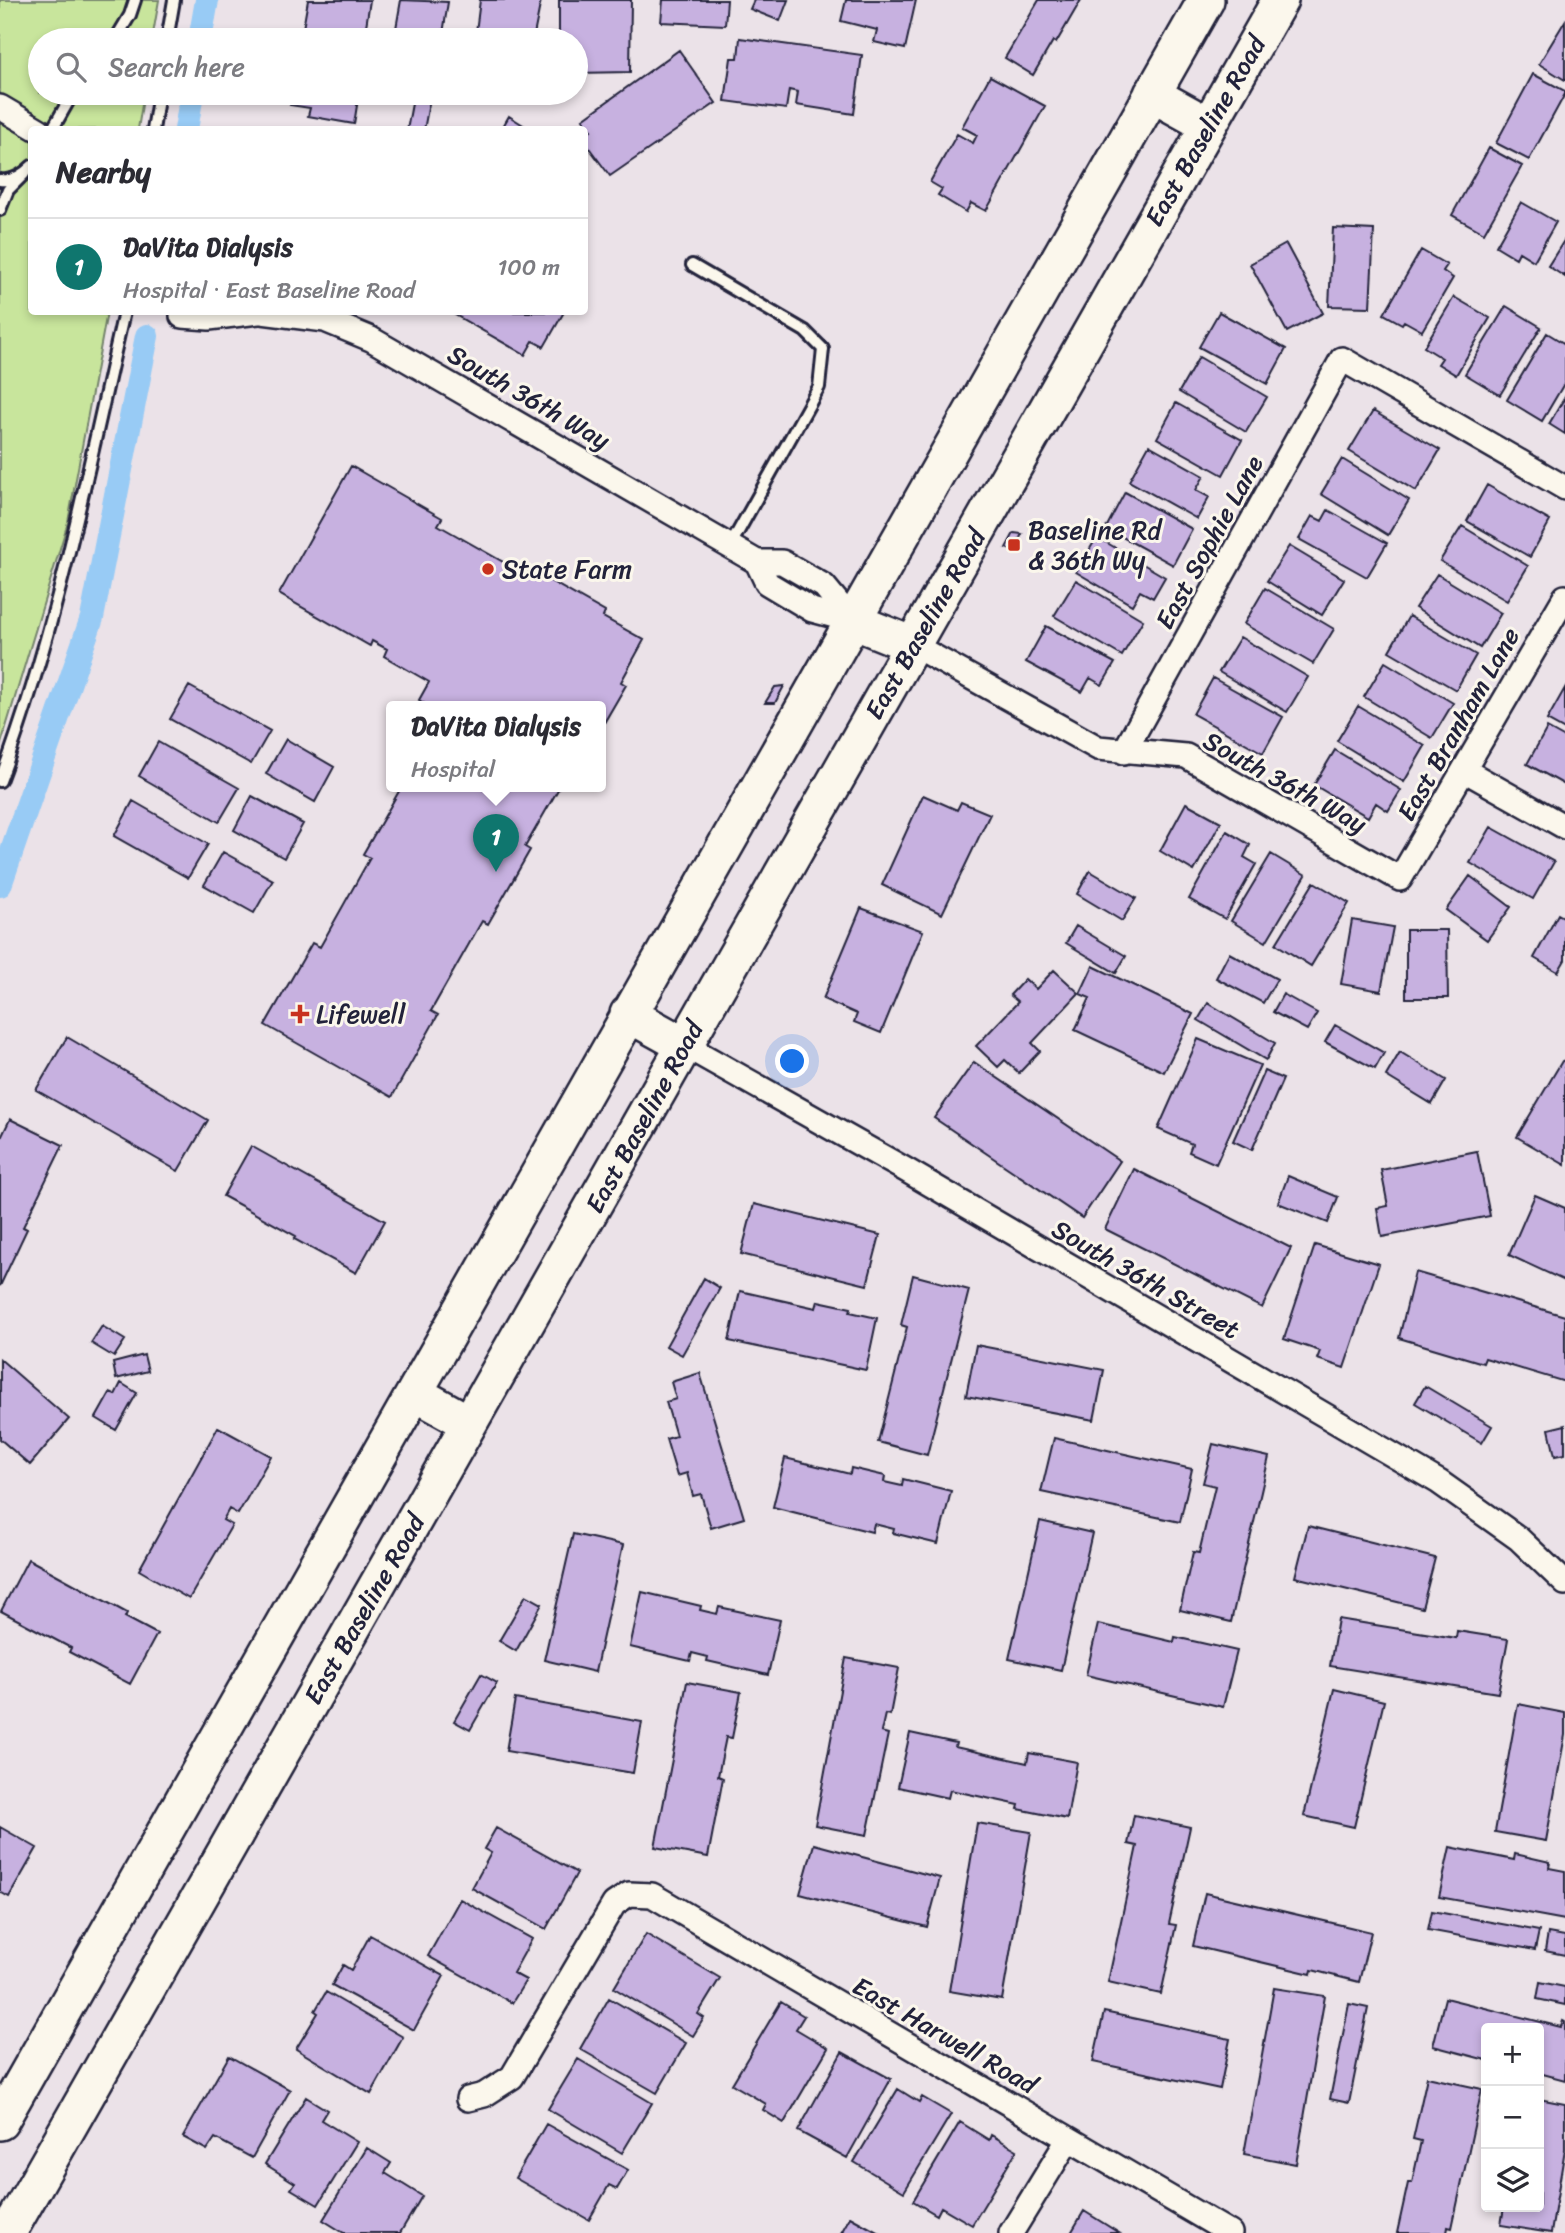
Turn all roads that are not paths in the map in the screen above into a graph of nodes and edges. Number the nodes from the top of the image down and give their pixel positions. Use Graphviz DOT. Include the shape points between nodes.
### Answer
graph roads {
  1 [pos="135,0"];
  2 [pos="174,0"];
  3 [pos="1206,0"];
  4 [pos="1280,0"];
  5 [pos="122,28"];
  6 [pos="169,28"];
  7 [pos="1152,94"];
  8 [pos="66,105"];
  9 [pos="157,105"];
  10 [pos="0,107"];
  11 [pos="1208,125"];
  12 [pos="32,126"];
  13 [pos="54,126"];
  14 [pos="154,126"];
  15 [pos="28,170"];
  16 [pos="0,180"];
  17 [pos="0,210"];
  18 [pos="692,265"];
  19 [pos="123,315"];
  20 [pos="234,315"];
  21 [pos="284,315"];
  22 [pos="182,316"];
  23 [pos="1565,488"];
  24 [pos="730,545"];
  25 [pos="1565,597"];
  26 [pos="853,621"];
  27 [pos="913,645"];
  28 [pos="1124,752"];
  29 [pos="1464,770"];
  30 [pos="0,780"];
  31 [pos="1565,827"];
  32 [pos="1400,879"];
  33 [pos="628,1014"];
  34 [pos="684,1045"];
  35 [pos="415,1393"];
  36 [pos="469,1423"];
  37 [pos="1565,1583"];
  38 [pos="468,2099"];
  39 [pos="0,2122"];
  40 [pos="1068,2140"];
  41 [pos="8,2233"];
  42 [pos="1011,2233"];
  43 [pos="1230,2233"];
  1 -- 5 [label="lane"];
  2 -- 6 [label="lane"];
  3 -- 7 [label="main road"];
  4 -- 11 [label="main road, East Baseline Road"];
  7 -- 11 [label="main road"];
  7 -- 26 [label="main road"];
  8 -- 13 [label="lane"];
  9 -- 14 [label="lane"];
  10 -- 12 [label="street"];
  11 -- 27 [label="main road, East Baseline Road"];
  15 -- 16 [label="lane"];
  15 -- 17 [label="lane" via="8,190"];
  18 -- 24 [label="lane" via="806,331 823,349 819,387"];
  19 -- 30 [label="lane" via="66,566"];
  20 -- 22 [label="street, South 36th Way"];
  21 -- 24 [label="street, South 36th Way" via="325,320 371,339"];
  23 -- 28 [label="street, East Sophie Lane" via="1342,359"];
  24 -- 26 [label="street, South 36th Way" via="757,562 768,583 812,610"];
  25 -- 29 [label="street, East Branham Lane"];
  26 -- 27 [label="main road"];
  26 -- 33 [label="main road"];
  27 -- 28 [label="street, South 36th Way" via="1098,748"];
  27 -- 34 [label="main road, East Baseline Road"];
  28 -- 32 [label="street, South 36th Way" via="1186,755"];
  29 -- 31 [label="street"];
  29 -- 32 [label="street, East Branham Lane"];
  33 -- 34 [label="main road"];
  33 -- 35 [label="main road"];
  34 -- 36 [label="main road, East Baseline Road"];
  34 -- 37 [label="street, South 36th Street" via="1439,1482 1518,1538"];
  35 -- 36 [label="main road"];
  35 -- 39 [label="main road"];
  36 -- 41 [label="main road, East Baseline Road"];
  38 -- 40 [label="street, East Harwell Road" via="484,2095 512,2077 614,1904 629,1894 652,1895"];
  40 -- 42 [label="street"];
  40 -- 43 [label="street, East Harwell Road"];
}
